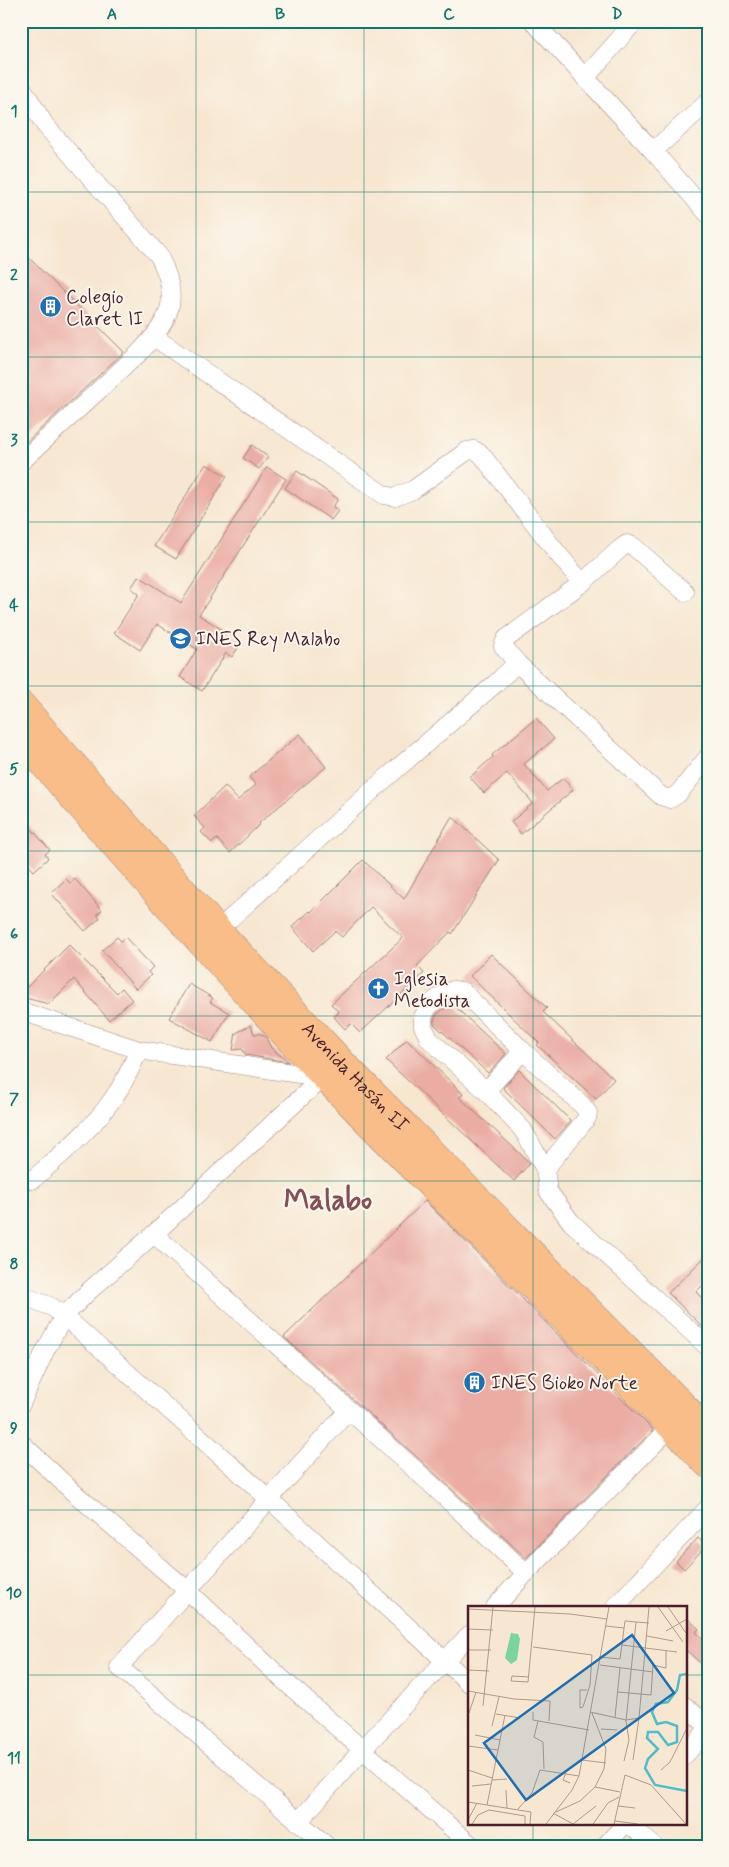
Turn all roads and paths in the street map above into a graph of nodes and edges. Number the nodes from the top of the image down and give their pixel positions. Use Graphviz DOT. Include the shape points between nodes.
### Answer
graph roads {
  1 [pos="533,21"];
  2 [pos="635,21"];
  3 [pos="585,78"];
  4 [pos="21,86"];
  5 [pos="708,102"];
  6 [pos="653,152"];
  7 [pos="708,214"];
  8 [pos="154,337"];
  9 [pos="21,462"];
  10 [pos="582,583"];
  11 [pos="686,592"];
  12 [pos="517,663"];
  13 [pos="21,705"];
  14 [pos="21,738"];
  15 [pos="708,757"];
  16 [pos="210,937"];
  17 [pos="21,1011"];
  18 [pos="139,1050"];
  19 [pos="523,1051"];
  20 [pos="335,1071"];
  21 [pos="486,1091"];
  22 [pos="545,1169"];
  23 [pos="32,1180"];
  24 [pos="154,1234"];
  25 [pos="21,1295"];
  26 [pos="64,1316"];
  27 [pos="708,1347"];
  28 [pos="21,1404"];
  29 [pos="348,1411"];
  30 [pos="672,1426"];
  31 [pos="708,1431"];
  32 [pos="21,1443"];
  33 [pos="708,1464"];
  34 [pos="269,1499"];
  35 [pos="708,1508"];
  36 [pos="526,1573"];
  37 [pos="187,1590"];
  38 [pos="496,1606"];
  39 [pos="616,1606"];
  40 [pos="468,1636"];
  41 [pos="445,1662"];
  42 [pos="468,1682"];
  43 [pos="686,1707"];
  44 [pos="708,1728"];
  45 [pos="363,1750"];
  46 [pos="686,1754"];
  47 [pos="298,1822"];
  48 [pos="626,1824"];
  49 [pos="628,1824"];
  50 [pos="327,1846"];
  51 [pos="472,1846"];
  52 [pos="605,1846"];
  53 [pos="654,1846"];
  1 -- 3 [label="street"];
  2 -- 3 [label="street"];
  3 -- 6 [label="street"];
  4 -- 8 [label="street" via="45,125 159,256 166,270 170,303 166,321"];
  5 -- 6 [label="street"];
  6 -- 7 [label="street"];
  8 -- 9 [label="street"];
  8 -- 10 [label="street" via="384,495 395,497 413,490 467,451 481,454"];
  10 -- 11 [label="street" via="627,544"];
  10 -- 12 [label="street" via="506,639 506,652"];
  12 -- 15 [label="street" via="661,796 670,799 678,794"];
  12 -- 16 [label="street"];
  13 -- 16 [label="main road, Avenida Hasán II"];
  14 -- 16 [label="main road, Avenida Hasán II"];
  16 -- 20 [label="main road, Avenida Hasán II"];
  17 -- 18 [label="street"];
  18 -- 20 [label="street"];
  18 -- 23 [label="street" via="116,1095 98,1118"];
  19 -- 21 [label="street"];
  19 -- 21 [label="street" via="462,991 453,990 428,1007 422,1026 430,1039"];
  19 -- 22 [label="street" via="588,1113"];
  20 -- 24 [label="street" via="309,1090"];
  20 -- 30 [label="main road, Avenida Hasán II" via="504,1259"];
  20 -- 31 [label="main road, Avenida Hasán II"];
  21 -- 22 [label="street" via="523,1130"];
  22 -- 27 [label="street" via="548,1191 571,1222"];
  24 -- 26 [label="street"];
  24 -- 29 [label="street"];
  25 -- 26 [label="street" via="52,1306"];
  26 -- 28 [label="street"];
  26 -- 34 [label="street"];
  29 -- 34 [label="street"];
  29 -- 36 [label="street"];
  30 -- 33 [label="main road, Avenida Hasán II"];
  30 -- 36 [label="street"];
  32 -- 37 [label="street"];
  34 -- 37 [label="street"];
  34 -- 41 [label="street"];
  35 -- 39 [label="street"];
  36 -- 38 [label="street"];
  37 -- 45 [label="street"];
  37 -- 47 [label="street" via="119,1667"];
  40 -- 41 [label="street"];
  41 -- 42 [label="street"];
  41 -- 45 [label="street"];
  43 -- 44 [label="street"];
  44 -- 46 [label="street"];
  45 -- 47 [label="street"];
  45 -- 51 [label="street"];
  47 -- 50 [label="street"];
  48 -- 52 [label="street"];
  49 -- 53 [label="street"];
}
